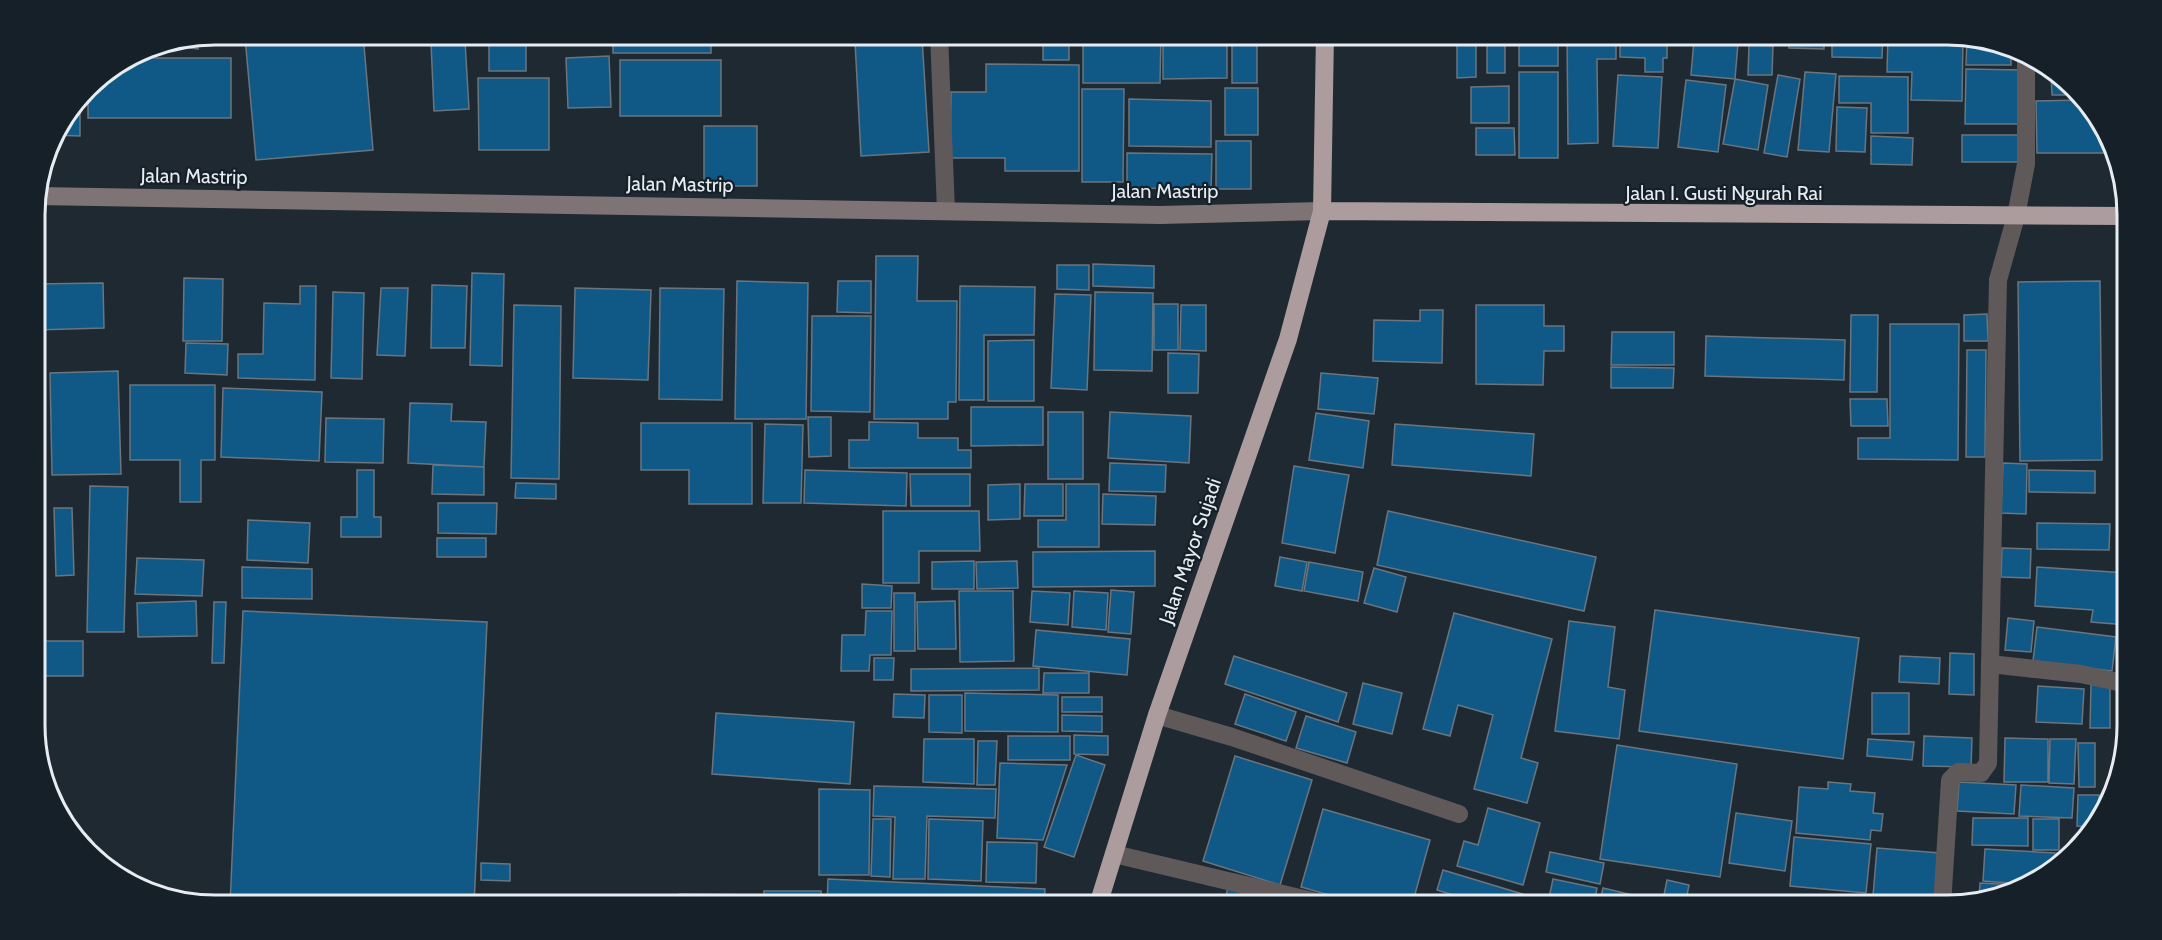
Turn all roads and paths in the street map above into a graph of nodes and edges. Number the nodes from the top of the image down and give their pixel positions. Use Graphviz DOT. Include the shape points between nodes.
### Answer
graph roads {
  1 [pos="939,45"];
  2 [pos="1325,45"];
  3 [pos="2026,65"];
  4 [pos="46,196"];
  5 [pos="946,211"];
  6 [pos="1322,211"];
  7 [pos="2016,216"];
  8 [pos="2117,216"];
  9 [pos="1990,664"];
  10 [pos="2117,682"];
  11 [pos="1157,716"];
  12 [pos="1459,814"];
  13 [pos="1114,854"];
  14 [pos="1101,895"];
  15 [pos="1287,895"];
  16 [pos="1943,895"];
  1 -- 5 [label="street"];
  2 -- 6 [label="highway, Jalan Mayor Sujadi"];
  3 -- 7 [label="street" via="2026,164"];
  4 -- 5 [label="main road, Jalan Mastrip"];
  5 -- 6 [label="main road, Jalan Mastrip" via="1160,215"];
  6 -- 7 [label="highway, Jalan I. Gusti Ngurah Rai"];
  6 -- 11 [label="highway, Jalan Mayor Sujadi" via="1288,339"];
  7 -- 8 [label="highway, Jalan I. Gusti Ngurah Rai"];
  7 -- 9 [label="street" via="1998,280"];
  9 -- 10 [label="street"];
  9 -- 16 [label="street" via="1988,763 1981,773 1958,772 1950,780"];
  11 -- 12 [label="street" via="1232,737"];
  11 -- 13 [label="highway, Jalan Mayor Sujadi"];
  13 -- 14 [label="highway, Jalan Mayor Sujadi"];
  13 -- 15 [label="street"];
}
